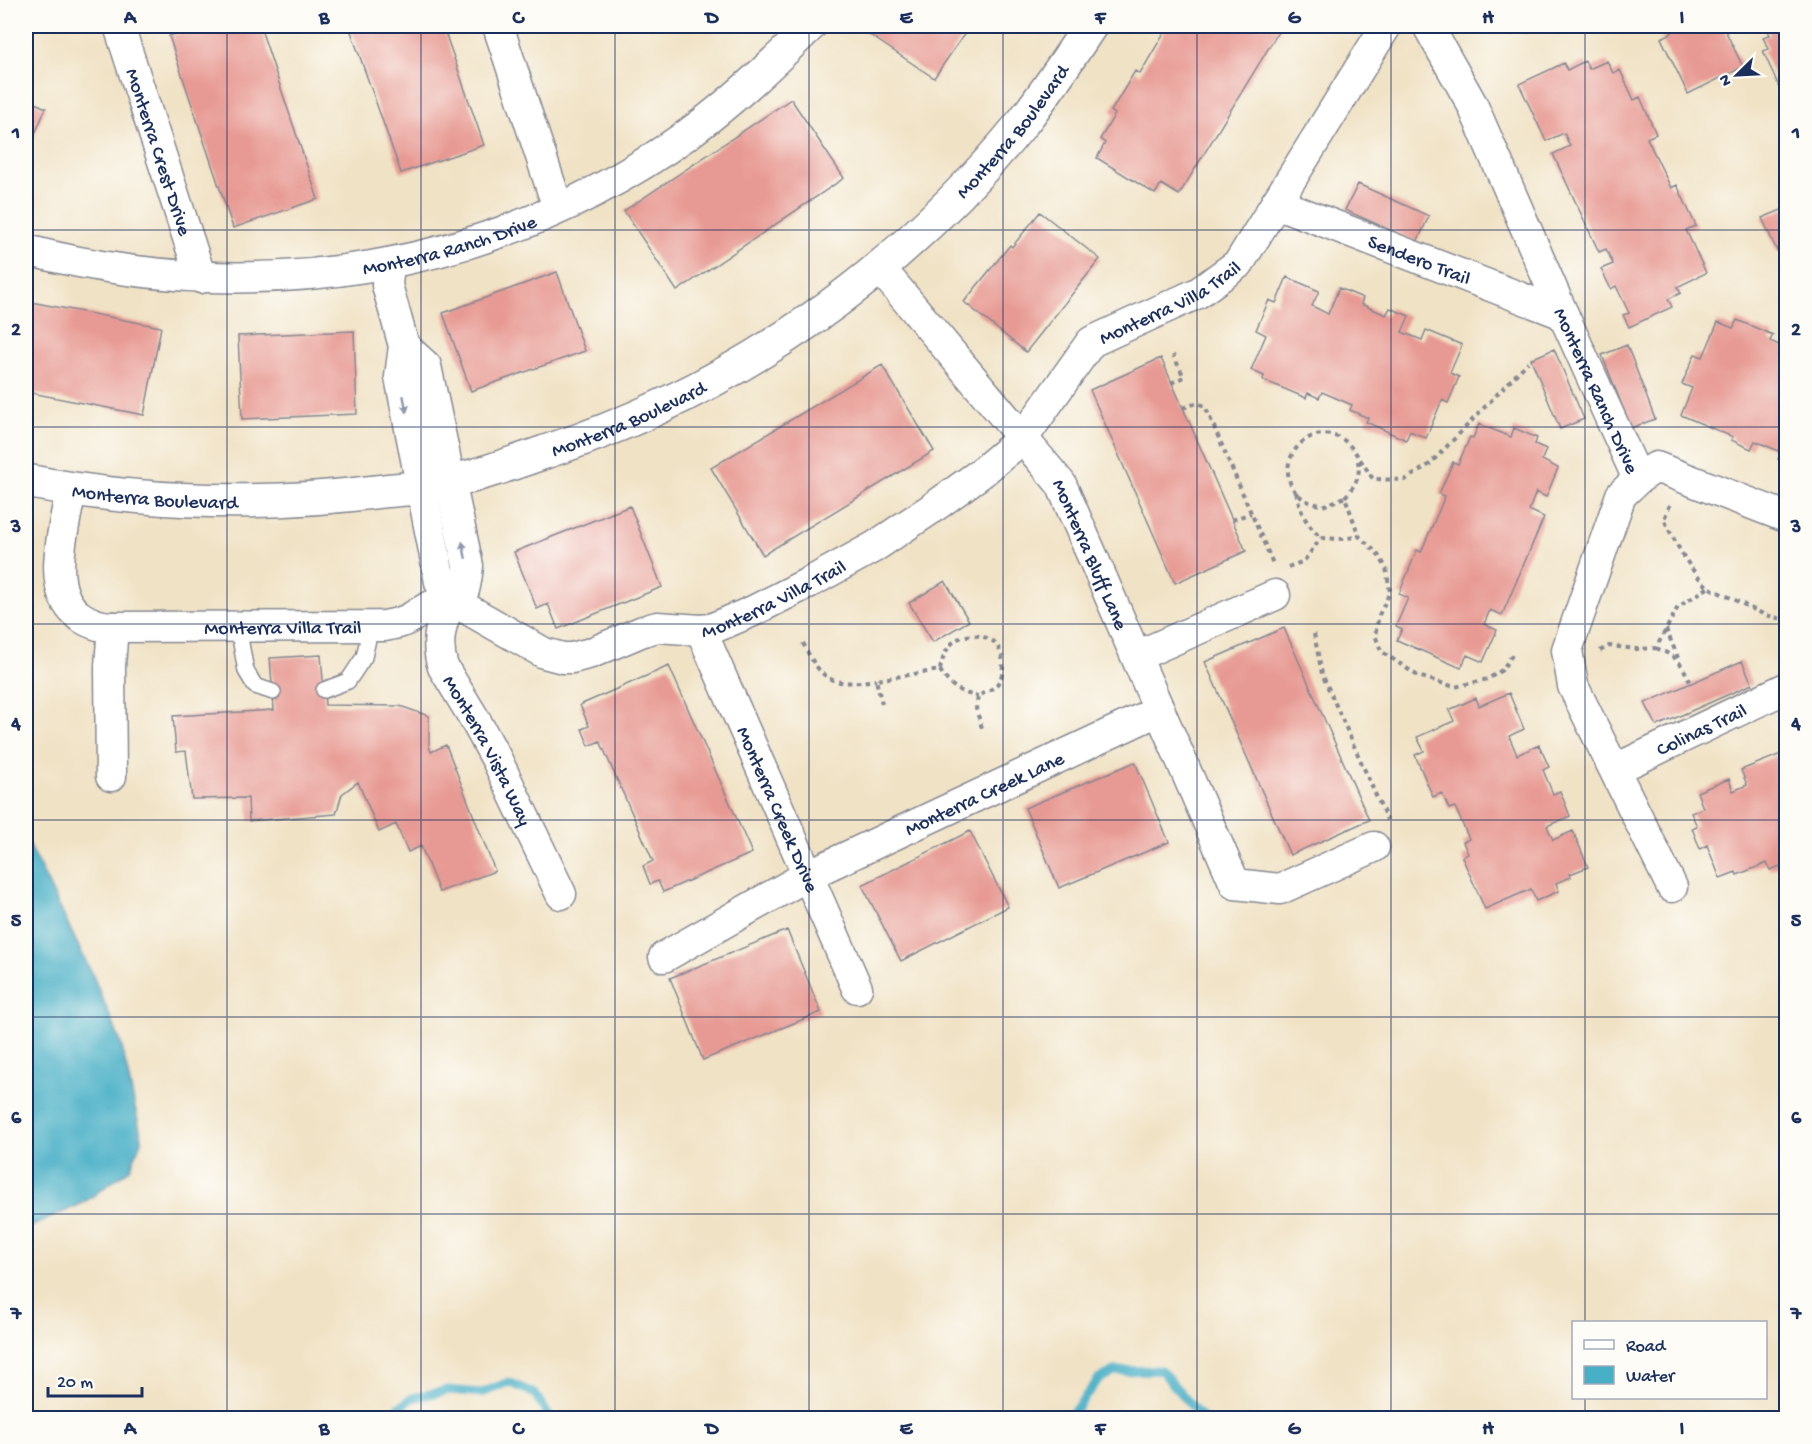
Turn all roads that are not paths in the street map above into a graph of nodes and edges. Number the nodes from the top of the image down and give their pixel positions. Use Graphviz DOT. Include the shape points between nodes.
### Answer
graph roads {
  1 [pos="119,26"];
  2 [pos="498,26"];
  3 [pos="811,26"];
  4 [pos="1090,26"];
  5 [pos="1386,26"];
  6 [pos="1428,26"];
  7 [pos="1276,203"];
  8 [pos="558,208"];
  9 [pos="26,250"];
  10 [pos="388,263"];
  11 [pos="880,268"];
  12 [pos="201,278"];
  13 [pos="1563,314"];
  14 [pos="1023,438"];
  15 [pos="1638,479"];
  16 [pos="26,481"];
  17 [pos="436,485"];
  18 [pos="71,489"];
  19 [pos="1786,517"];
  20 [pos="1278,579"];
  21 [pos="452,603"];
  22 [pos="372,626"];
  23 [pos="113,627"];
  24 [pos="238,627"];
  25 [pos="701,630"];
  26 [pos="1137,656"];
  27 [pos="1786,688"];
  28 [pos="324,690"];
  29 [pos="273,692"];
  30 [pos="1160,710"];
  31 [pos="1616,769"];
  32 [pos="111,776"];
  33 [pos="1382,836"];
  34 [pos="808,875"];
  35 [pos="1672,887"];
  36 [pos="561,894"];
  37 [pos="663,957"];
  38 [pos="856,988"];
  1 -- 12 [label="street, Monterra Crest Drive"];
  2 -- 8 [label="street"];
  3 -- 8 [label="street, Monterra Ranch Drive" via="739,93 687,134 642,164"];
  4 -- 11 [label="street, Monterra Boulevard" via="1024,120 984,168"];
  5 -- 7 [label="street, Monterra Villa Trail"];
  6 -- 13 [label="street, Monterra Ranch Drive" via="1472,104"];
  7 -- 13 [label="street, Sendero Trail"];
  7 -- 14 [label="street, Monterra Villa Trail" via="1239,263 1198,293 1091,342"];
  8 -- 10 [label="street, Monterra Ranch Drive" via="494,234"];
  9 -- 12 [label="street, Monterra Ranch Drive" via="115,270"];
  10 -- 12 [label="street, Monterra Ranch Drive" via="279,278"];
  10 -- 17 [label="street, Monterra Vista Way" via="387,285 404,346 426,366"];
  11 -- 14 [label="street, Monterra Bluff Lane"];
  11 -- 17 [label="street, Monterra Boulevard" via="796,331 690,393 575,443"];
  13 -- 15 [label="street, Monterra Ranch Drive"];
  14 -- 25 [label="street, Monterra Villa Trail" via="973,479 873,547 753,611"];
  14 -- 26 [label="street, Monterra Bluff Lane" via="1061,484"];
  15 -- 19 [label="street" via="1656,467"];
  15 -- 31 [label="street, Monterra Ranch Drive" via="1621,495 1567,650 1573,686"];
  16 -- 18 [label="street, Monterra Boulevard"];
  17 -- 18 [label="street, Monterra Boulevard" via="333,498 251,502 147,498"];
  17 -- 21 [label="street, Monterra Vista Way" via="468,566 463,592"];
  18 -- 23 [label="street, Monterra Villa Trail" via="58,566 60,585 67,603 80,616 97,625"];
  20 -- 26 [label="street"];
  21 -- 22 [label="street, Monterra Villa Trail" via="430,605 398,624"];
  21 -- 25 [label="street, Monterra Villa Trail" via="544,652 563,658 582,657 657,627"];
  21 -- 36 [label="street, Monterra Vista Way" via="440,630 438,648 443,667 497,760"];
  22 -- 24 [label="street, Monterra Villa Trail"];
  22 -- 28 [label="lane" via="364,657 348,681"];
  23 -- 24 [label="street, Monterra Villa Trail"];
  23 -- 32 [label="street"];
  24 -- 29 [label="lane" via="246,671 255,686"];
  25 -- 34 [label="street, Monterra Creek Drive"];
  26 -- 30 [label="street, Monterra Bluff Lane"];
  27 -- 31 [label="street, Colinas Trail"];
  30 -- 33 [label="street, Monterra Bluff Lane" via="1235,884 1280,889"];
  30 -- 34 [label="street, Monterra Creek Lane"];
  31 -- 35 [label="street, Monterra Ranch Drive"];
  34 -- 37 [label="street, Monterra Creek Lane"];
  34 -- 38 [label="street, Monterra Creek Drive"];
}
